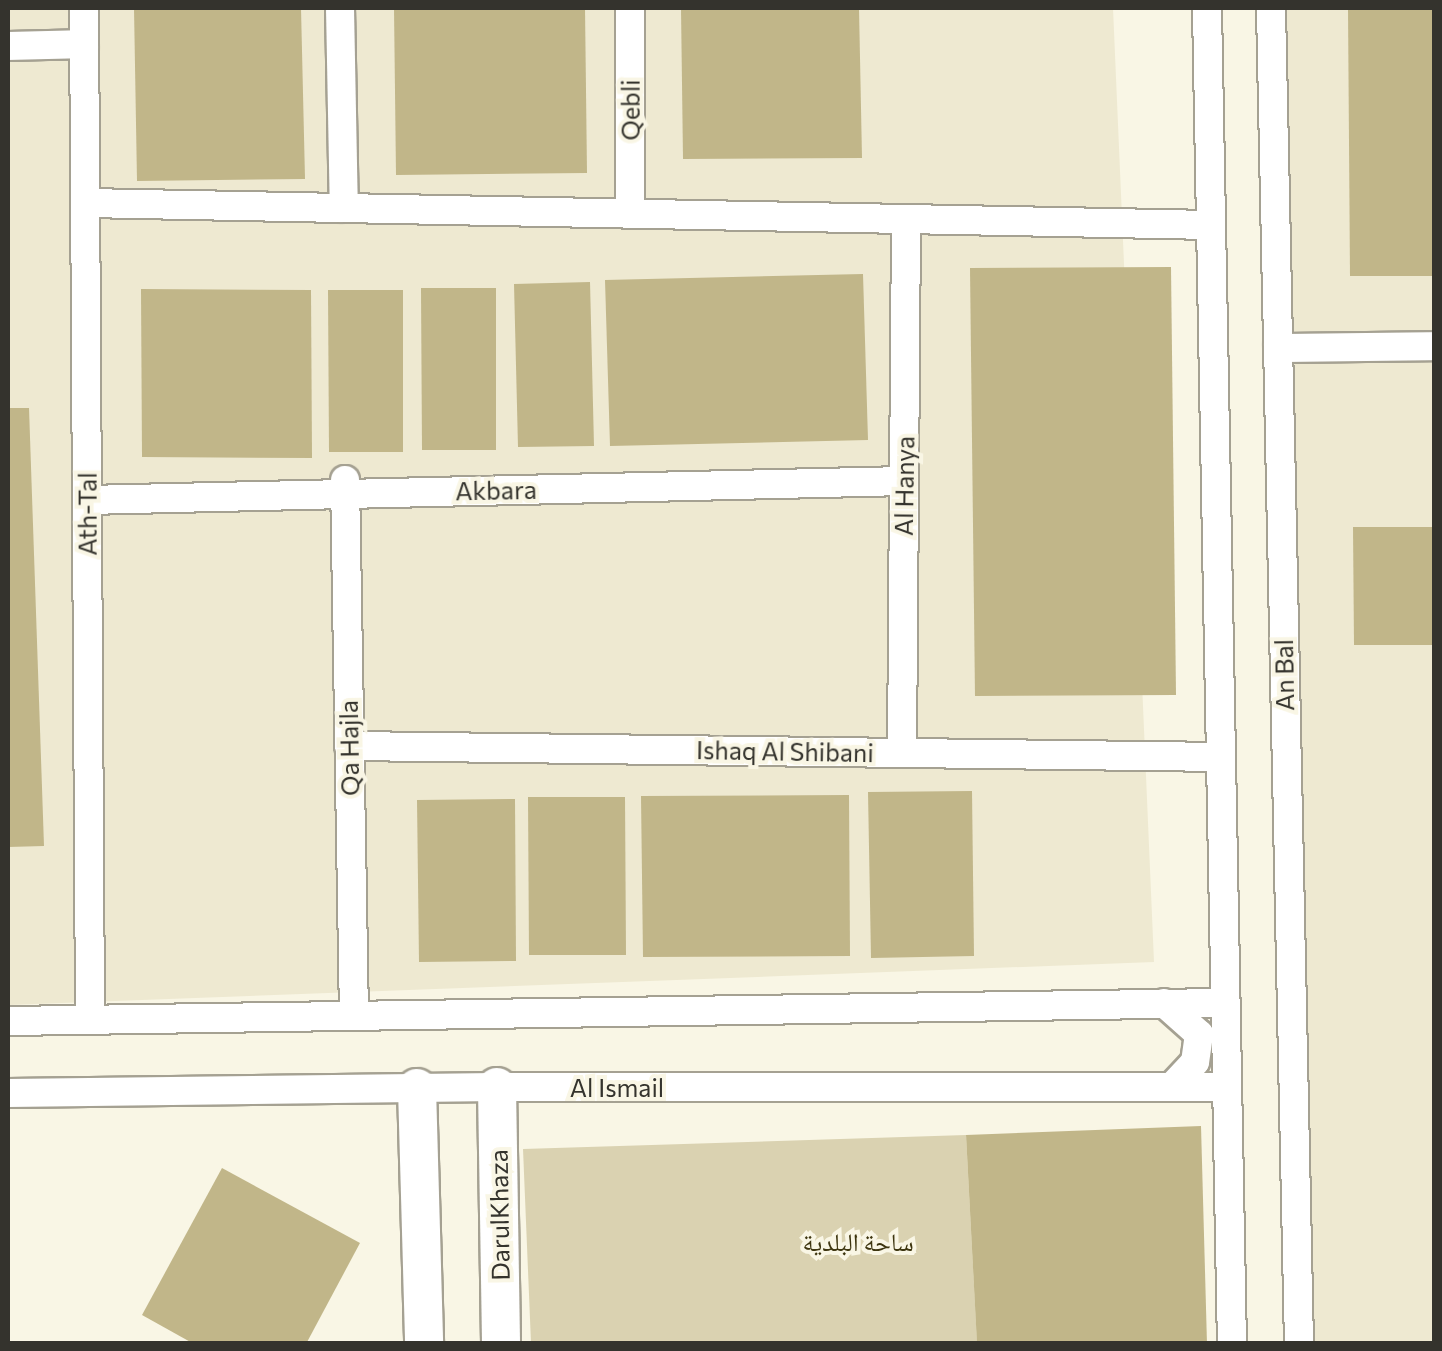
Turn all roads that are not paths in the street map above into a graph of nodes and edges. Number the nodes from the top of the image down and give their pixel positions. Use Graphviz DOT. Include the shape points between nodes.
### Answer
graph roads {
  1 [pos="84,8"];
  2 [pos="340,8"];
  3 [pos="630,8"];
  4 [pos="1207,8"];
  5 [pos="1271,8"];
  6 [pos="84,44"];
  7 [pos="8,46"];
  8 [pos="86,203"];
  9 [pos="344,208"];
  10 [pos="630,213"];
  11 [pos="906,219"];
  12 [pos="1208,225"];
  13 [pos="1434,346"];
  14 [pos="1278,348"];
  15 [pos="904,481"];
  16 [pos="345,487"];
  17 [pos="87,500"];
  18 [pos="349,746"];
  19 [pos="902,753"];
  20 [pos="1221,757"];
  21 [pos="1225,1002"];
  22 [pos="1164,1003"];
  23 [pos="354,1016"];
  24 [pos="90,1020"];
  25 [pos="8,1021"];
  26 [pos="496,1087"];
  27 [pos="1172,1087"];
  28 [pos="1228,1087"];
  29 [pos="417,1088"];
  30 [pos="8,1092"];
  31 [pos="424,1344"];
  32 [pos="501,1344"];
  33 [pos="1232,1344"];
  34 [pos="1298,1344"];
  1 -- 6 [label="street, Ath-Tal"];
  2 -- 9 [label="street"];
  3 -- 10 [label="street, Qebli"];
  4 -- 12 [label="street"];
  5 -- 14 [label="street, An Bal"];
  6 -- 7 [label="street"];
  6 -- 8 [label="street, Ath-Tal"];
  8 -- 9 [label="street"];
  8 -- 17 [label="street, Ath-Tal"];
  9 -- 10 [label="street"];
  10 -- 11 [label="street"];
  11 -- 12 [label="street"];
  11 -- 15 [label="street, Al Hanya"];
  12 -- 20 [label="street"];
  13 -- 14 [label="street"];
  14 -- 34 [label="street, An Bal"];
  15 -- 16 [label="street, Akbara"];
  15 -- 19 [label="street, Al Hanya"];
  16 -- 17 [label="street, Akbara"];
  16 -- 18 [label="street, Qa Hajla"];
  17 -- 24 [label="street, Ath-Tal"];
  18 -- 19 [label="street, Ishaq Al Shibani"];
  18 -- 23 [label="street, Qa Hajla"];
  19 -- 20 [label="street, Ishaq Al Shibani"];
  20 -- 21 [label="street"];
  21 -- 22 [label="street"];
  21 -- 28 [label="street"];
  22 -- 23 [label="street"];
  22 -- 27 [label="street" via="1199,1034 1195,1062"];
  23 -- 24 [label="street"];
  24 -- 25 [label="street"];
  26 -- 27 [label="street, Al Ismail"];
  26 -- 29 [label="street, Al Ismail"];
  26 -- 32 [label="street, DarulKhaza"];
  27 -- 28 [label="street, Al Ismail"];
  28 -- 33 [label="street"];
  29 -- 30 [label="street, Al Ismail"];
  29 -- 31 [label="street"];
}
